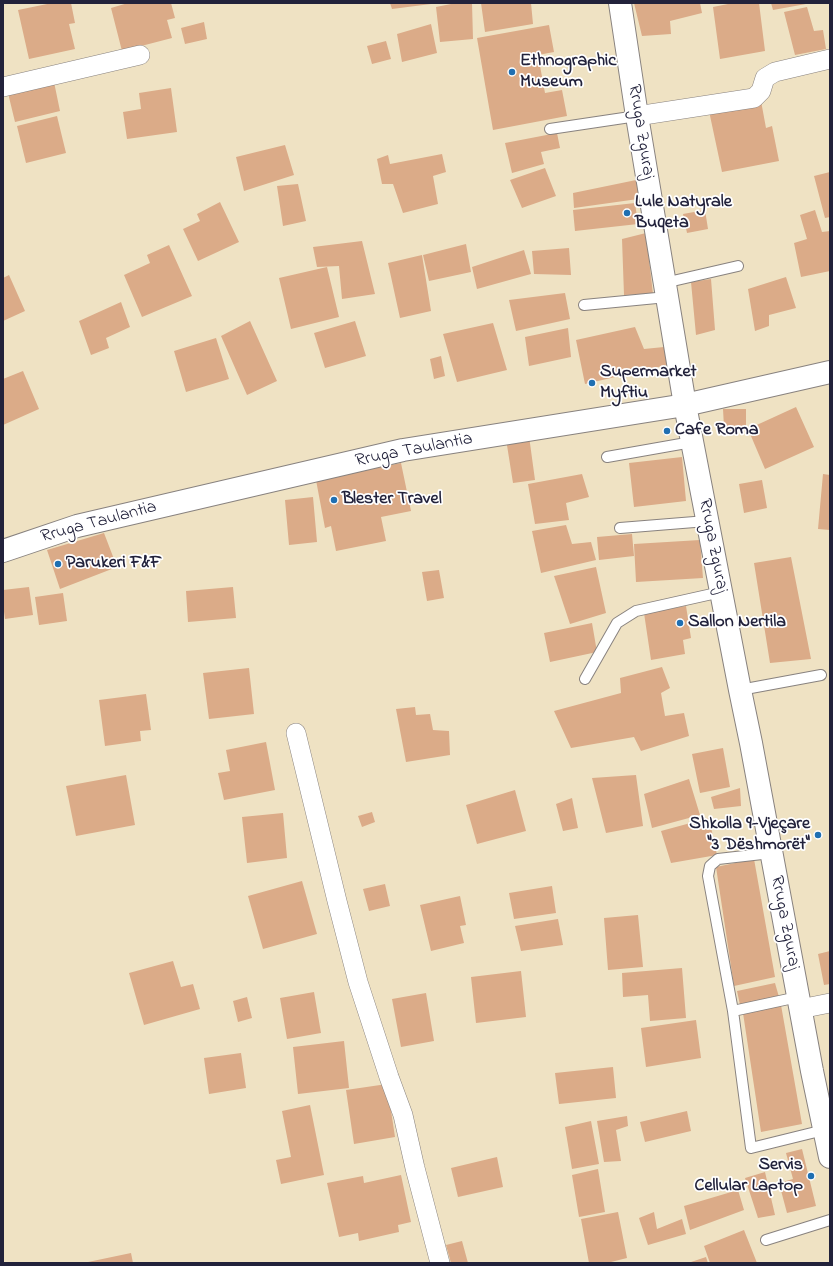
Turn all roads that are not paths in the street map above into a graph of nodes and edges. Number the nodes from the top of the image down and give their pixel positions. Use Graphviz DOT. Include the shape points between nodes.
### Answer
graph roads {
  1 [pos="620,3"];
  2 [pos="140,55"];
  3 [pos="830,59"];
  4 [pos="3,87"];
  5 [pos="636,116"];
  6 [pos="550,129"];
  7 [pos="738,266"];
  8 [pos="665,290"];
  9 [pos="584,305"];
  10 [pos="830,372"];
  11 [pos="685,405"];
  12 [pos="692,442"];
  13 [pos="607,457"];
  14 [pos="707,521"];
  15 [pos="620,528"];
  16 [pos="3,550"];
  17 [pos="721,592"];
  18 [pos="821,675"];
  19 [pos="585,679"];
  20 [pos="740,690"];
  21 [pos="296,733"];
  22 [pos="771,853"];
  23 [pos="830,1002"];
  24 [pos="799,1003"];
  25 [pos="733,1010"];
  26 [pos="824,1130"];
  27 [pos="830,1157"];
  28 [pos="830,1220"];
  29 [pos="766,1240"];
  30 [pos="440,1263"];
  1 -- 5 [label="main road, Rruga Zguraj"];
  2 -- 4 [label="street"];
  3 -- 5 [label="street" via="775,72 764,78 761,91 754,98"];
  5 -- 6 [label="lane"];
  5 -- 8 [label="main road, Rruga Zguraj"];
  7 -- 8 [label="lane"];
  8 -- 9 [label="lane"];
  8 -- 11 [label="main road, Rruga Zguraj"];
  10 -- 11 [label="main road, Rruga Taulantia"];
  11 -- 12 [label="main road, Rruga Zguraj"];
  11 -- 16 [label="main road, Rruga Taulantia" via="403,450 77,526"];
  12 -- 13 [label="lane"];
  12 -- 14 [label="main road, Rruga Zguraj"];
  14 -- 15 [label="lane"];
  14 -- 17 [label="main road, Rruga Zguraj"];
  17 -- 19 [label="lane" via="636,611 617,623"];
  17 -- 20 [label="main road, Rruga Zguraj"];
  18 -- 20 [label="lane"];
  20 -- 22 [label="main road, Rruga Zguraj"];
  21 -- 30 [label="street" via="358,982 403,1115"];
  22 -- 24 [label="main road, Rruga Zguraj"];
  22 -- 25 [label="lane" via="718,859 710,866 708,876"];
  23 -- 24 [label="street"];
  24 -- 25 [label="lane"];
  24 -- 26 [label="main road, Rruga Zguraj"];
  25 -- 26 [label="lane" via="751,1148"];
  26 -- 27 [label="main road, Rruga Zguraj"];
  28 -- 29 [label="lane"];
}
